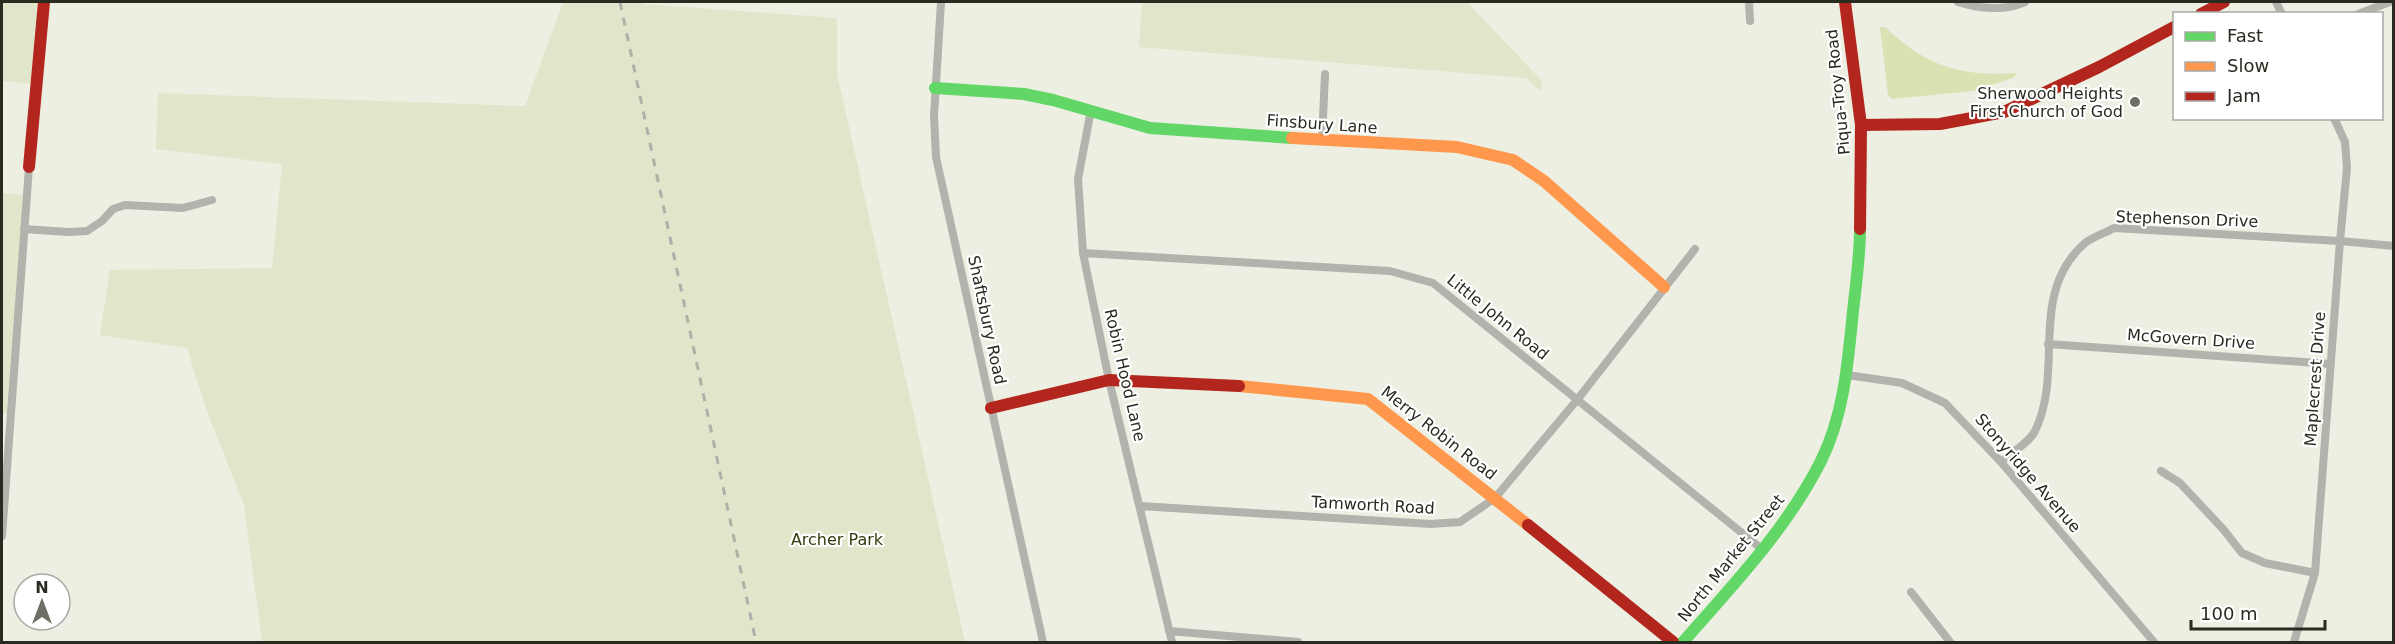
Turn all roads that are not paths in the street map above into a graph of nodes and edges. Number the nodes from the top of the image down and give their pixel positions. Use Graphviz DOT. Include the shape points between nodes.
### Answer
graph roads {
  1 [pos="44,2"];
  2 [pos="941,2"];
  3 [pos="1749,2"];
  4 [pos="1845,2"];
  5 [pos="1958,2"];
  6 [pos="2025,2"];
  7 [pos="2224,2"];
  8 [pos="2390,2"];
  9 [pos="2205,12"];
  10 [pos="2363,12"];
  11 [pos="1750,21"];
  12 [pos="2173,28"];
  13 [pos="1325,74"];
  14 [pos="935,88"];
  15 [pos="1091,110"];
  16 [pos="2335,120"];
  17 [pos="1861,125"];
  18 [pos="1322,140"];
  19 [pos="29,167"];
  20 [pos="212,200"];
  21 [pos="1860,214"];
  22 [pos="24,229"];
  23 [pos="2340,241"];
  24 [pos="2394,246"];
  25 [pos="1695,249"];
  26 [pos="1083,253"];
  27 [pos="1664,287"];
  28 [pos="2048,344"];
  29 [pos="2331,364"];
  30 [pos="1847,375"];
  31 [pos="1109,380"];
  32 [pos="1577,400"];
  33 [pos="991,408"];
  34 [pos="2001,462"];
  35 [pos="2161,471"];
  36 [pos="1495,498"];
  37 [pos="1140,506"];
  38 [pos="2,536"];
  39 [pos="1762,550"];
  40 [pos="2314,573"];
  41 [pos="1911,591"];
  42 [pos="1169,631"];
  43 [pos="1043,642"];
  44 [pos="1172,642"];
  45 [pos="1298,642"];
  46 [pos="1673,642"];
  47 [pos="1683,642"];
  48 [pos="1950,642"];
  49 [pos="2154,642"];
  50 [pos="2294,642"];
  1 -- 19 [label="street"];
  2 -- 14 [label="street, Shaftsbury Road"];
  3 -- 11 [label="street"];
  4 -- 17 [label="street, Piqua-Troy Road"];
  5 -- 6 [label="street" via="1987,8 2014,7"];
  7 -- 9 [label="street"];
  8 -- 10 [label="street"];
  12 -- 17 [label="street" via="2004,112 1940,124"];
  13 -- 18 [label="street"];
  14 -- 15 [label="street, Finsbury Lane" via="1024,94"];
  14 -- 33 [label="street, Shaftsbury Road" via="936,157"];
  15 -- 18 [label="street, Finsbury Lane" via="1150,128"];
  15 -- 26 [label="street, Robin Hood Lane" via="1078,179"];
  16 -- 23 [label="street, Maplecrest Drive" via="2345,142 2347,168"];
  17 -- 21 [label="street, Piqua-Troy Road"];
  18 -- 27 [label="street, Finsbury Lane" via="1456,147 1514,160 1544,181"];
  19 -- 22 [label="street"];
  20 -- 22 [label="street" via="183,208 125,206 113,209 87,231"];
  21 -- 30 [label="street, North Market Street"];
  22 -- 38 [label="street"];
  23 -- 24 [label="street, Stephenson Drive"];
  23 -- 28 [label="street, Stephenson Drive" via="2114,228 2086,242 2064,266 2052,299"];
  23 -- 29 [label="street, Maplecrest Drive"];
  25 -- 27 [label="street, Tamworth Road"];
  26 -- 31 [label="street, Robin Hood Lane"];
  26 -- 32 [label="street, Little John Road" via="1390,271 1432,283"];
  27 -- 32 [label="street, Tamworth Road"];
  28 -- 29 [label="street, McGovern Drive"];
  28 -- 34 [label="street, Stephenson Drive" via="2047,381 2035,433"];
  29 -- 40 [label="street, Maplecrest Drive"];
  30 -- 34 [label="street, Stonyridge Avenue" via="1902,382 1945,403"];
  30 -- 39 [label="street, North Market Street" via="1822,459 1797,504"];
  31 -- 33 [label="street, Merry Robin Road"];
  31 -- 36 [label="street, Merry Robin Road" via="1217,384 1368,399"];
  31 -- 37 [label="street, Robin Hood Lane"];
  32 -- 36 [label="street, Tamworth Road"];
  32 -- 39 [label="street, Little John Road"];
  33 -- 43 [label="street, Shaftsbury Road"];
  34 -- 49 [label="street, Stonyridge Avenue"];
  35 -- 40 [label="street" via="2180,483 2242,553 2265,563"];
  36 -- 37 [label="street, Tamworth Road" via="1460,522 1431,524"];
  36 -- 46 [label="street, Merry Robin Road"];
  37 -- 42 [label="street, Robin Hood Lane"];
  39 -- 47 [label="street, North Market Street"];
  40 -- 50 [label="street, Maplecrest Drive"];
  41 -- 48 [label="street"];
  42 -- 44 [label="street, Robin Hood Lane"];
  42 -- 45 [label="street"];
}
